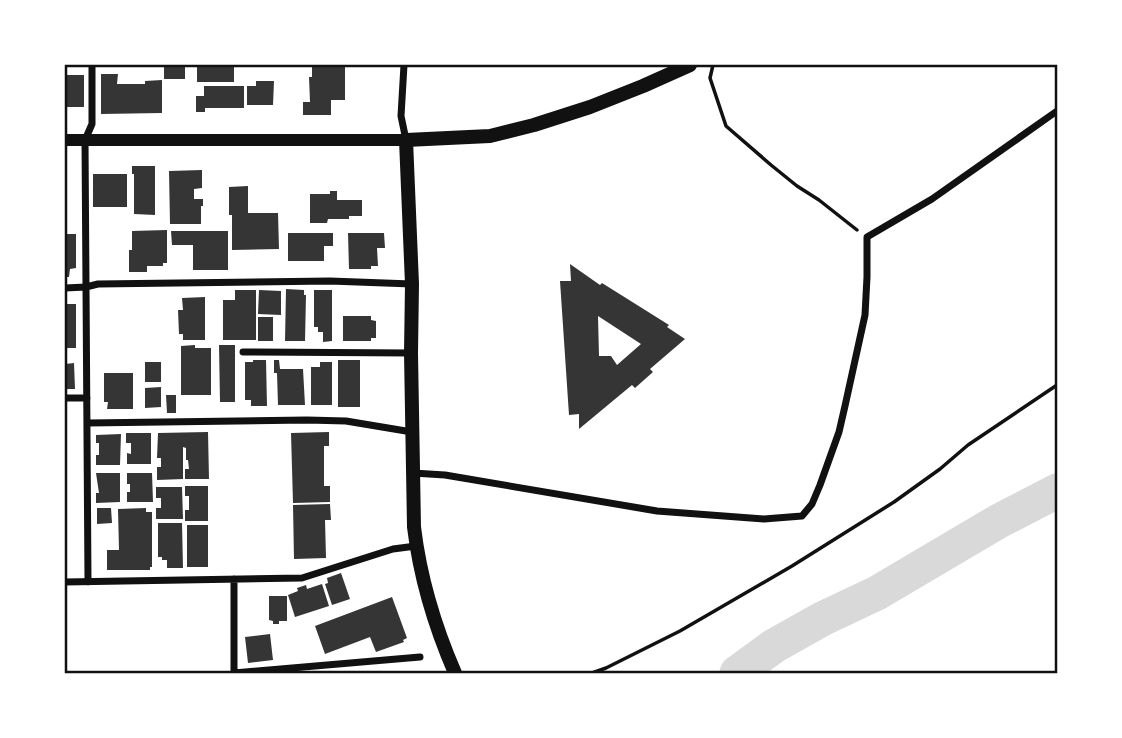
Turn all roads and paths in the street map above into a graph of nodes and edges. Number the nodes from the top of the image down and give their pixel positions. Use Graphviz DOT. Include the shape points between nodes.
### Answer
graph roads {
  1 [pos="92,65"];
  2 [pos="404,65"];
  3 [pos="690,65"];
  4 [pos="712,65"];
  5 [pos="1057,111"];
  6 [pos="65,140"];
  7 [pos="85,140"];
  8 [pos="406,140"];
  9 [pos="867,237"];
  10 [pos="412,284"];
  11 [pos="86,287"];
  12 [pos="65,288"];
  13 [pos="243,352"];
  14 [pos="411,354"];
  15 [pos="1057,385"];
  16 [pos="65,398"];
  17 [pos="87,398"];
  18 [pos="88,423"];
  19 [pos="413,432"];
  20 [pos="413,473"];
  21 [pos="416,546"];
  22 [pos="234,579"];
  23 [pos="65,582"];
  24 [pos="88,582"];
  25 [pos="420,657"];
  26 [pos="234,673"];
  27 [pos="455,673"];
  28 [pos="592,673"];
  1 -- 7 [label="street" via="92,124"];
  2 -- 8 [label="street" via="401,116"];
  3 -- 8 [label="main road" via="534,125 489,136"];
  4 -- 9 [label="path" via="710,78 726,126"];
  5 -- 9 [label="street" via="932,199"];
  6 -- 7 [label="street"];
  7 -- 8 [label="street"];
  7 -- 11 [label="street"];
  8 -- 10 [label="main road"];
  9 -- 20 [label="street" via="865,315 839,432 812,504 802,516 764,519 657,511"];
  10 -- 11 [label="street" via="303,281"];
  10 -- 14 [label="main road"];
  11 -- 12 [label="street"];
  11 -- 17 [label="street"];
  13 -- 14 [label="street"];
  14 -- 19 [label="main road"];
  15 -- 28 [label="path" via="894,502 792,566 680,631"];
  16 -- 17 [label="street"];
  17 -- 18 [label="street"];
  18 -- 19 [label="street" via="346,421"];
  18 -- 24 [label="street"];
  19 -- 20 [label="main road"];
  20 -- 21 [label="main road"];
  21 -- 22 [label="street" via="302,578"];
  21 -- 27 [label="main road" via="430,607"];
  22 -- 24 [label="street"];
  22 -- 26 [label="street"];
  23 -- 24 [label="street"];
  25 -- 26 [label="street"];
}
